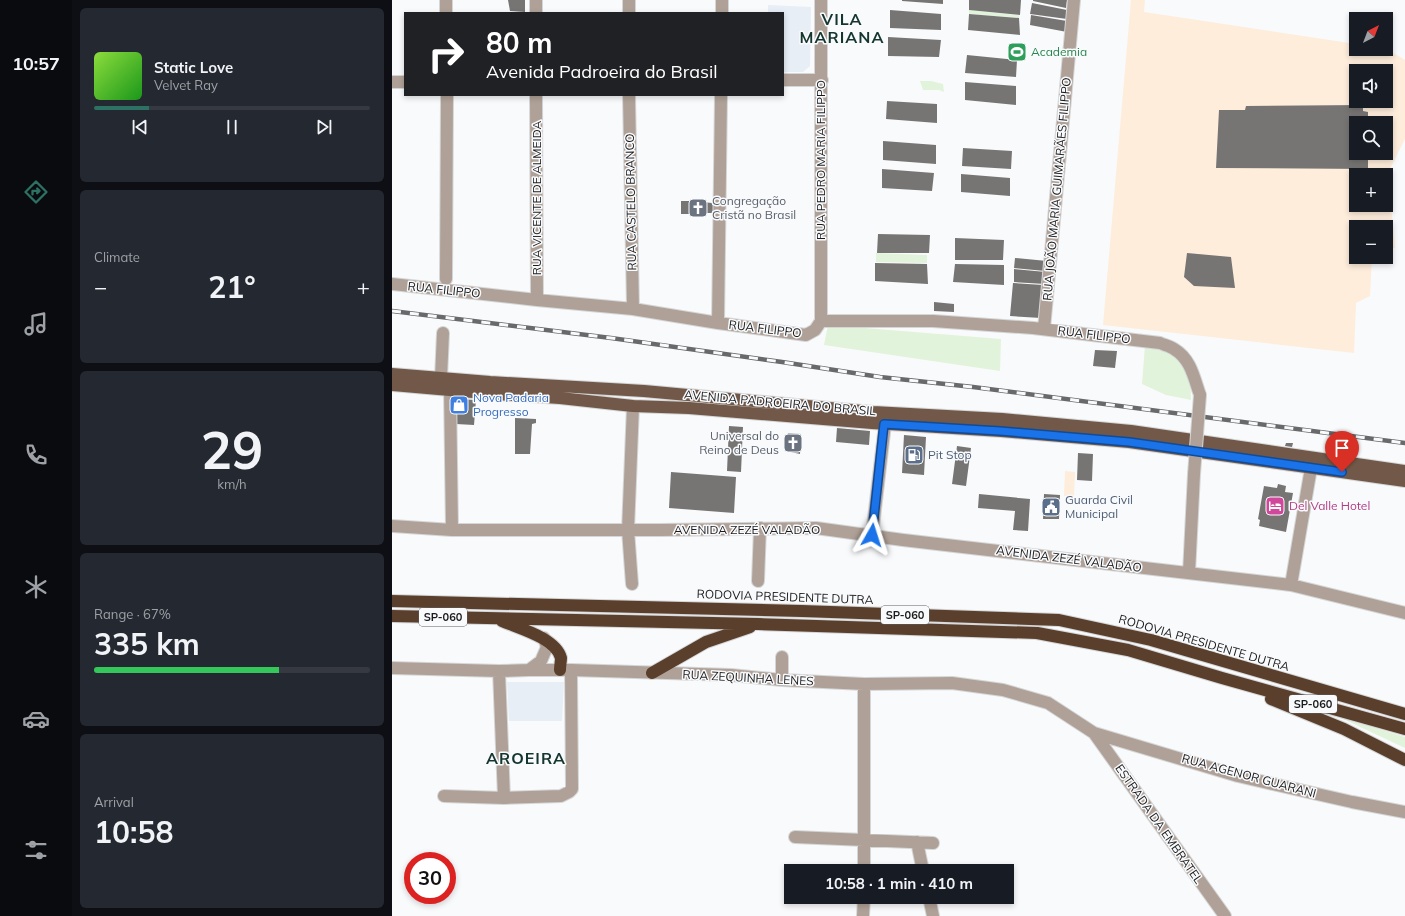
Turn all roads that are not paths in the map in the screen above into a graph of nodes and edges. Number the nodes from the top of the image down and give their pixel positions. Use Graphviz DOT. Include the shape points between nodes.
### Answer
graph roads {
  1 [pos="446,0"];
  2 [pos="536,0"];
  3 [pos="629,0"];
  4 [pos="722,0"];
  5 [pos="821,0"];
  6 [pos="1074,0"];
  7 [pos="446,12"];
  8 [pos="536,12"];
  9 [pos="629,12"];
  10 [pos="722,12"];
  11 [pos="784,80"];
  12 [pos="822,80"];
  13 [pos="392,82"];
  14 [pos="404,82"];
  15 [pos="447,96"];
  16 [pos="536,96"];
  17 [pos="629,96"];
  18 [pos="721,96"];
  19 [pos="446,279"];
  20 [pos="392,284"];
  21 [pos="537,300"];
  22 [pos="633,309"];
  23 [pos="821,321"];
  24 [pos="718,323"];
  25 [pos="1044,330"];
  26 [pos="443,333"];
  27 [pos="392,374"];
  28 [pos="441,378"];
  29 [pos="392,385"];
  30 [pos="450,390"];
  31 [pos="639,390"];
  32 [pos="638,406"];
  33 [pos="884,424"];
  34 [pos="1311,468"];
  35 [pos="1405,471"];
  36 [pos="1405,481"];
  37 [pos="392,526"];
  38 [pos="760,528"];
  39 [pos="452,530"];
  40 [pos="628,530"];
  41 [pos="872,535"];
  42 [pos="1189,573"];
  43 [pos="758,581"];
  44 [pos="632,584"];
  45 [pos="1292,585"];
  46 [pos="392,601"];
  47 [pos="1405,613"];
  48 [pos="392,616"];
  49 [pos="495,619"];
  50 [pos="758,624"];
  51 [pos="544,638"];
  52 [pos="782,657"];
  53 [pos="392,668"];
  54 [pos="529,670"];
  55 [pos="566,670"];
  56 [pos="499,671"];
  57 [pos="652,673"];
  58 [pos="1222,678"];
  59 [pos="782,680"];
  60 [pos="864,684"];
  61 [pos="1357,701"];
  62 [pos="1405,707"];
  63 [pos="1405,714"];
  64 [pos="1405,729"];
  65 [pos="1094,733"];
  66 [pos="1405,760"];
  67 [pos="444,796"];
  68 [pos="504,798"];
  69 [pos="1405,812"];
  70 [pos="795,838"];
  71 [pos="864,841"];
  72 [pos="917,842"];
  73 [pos="933,843"];
  74 [pos="864,864"];
  75 [pos="922,864"];
  76 [pos="864,904"];
  77 [pos="930,904"];
  78 [pos="864,916"];
  79 [pos="933,916"];
  80 [pos="1225,916"];
  1 -- 7 [label="street"];
  2 -- 8 [label="street"];
  3 -- 9 [label="street"];
  4 -- 10 [label="street"];
  5 -- 12 [label="street, RUA PEDRO MARIA FILIPPO"];
  6 -- 25 [label="street, RUA JOÃO MARIA GUIMARÃES FILIPPO"];
  11 -- 12 [label="street"];
  12 -- 23 [label="street, RUA PEDRO MARIA FILIPPO"];
  13 -- 14 [label="street"];
  15 -- 19 [label="street"];
  16 -- 21 [label="street, RUA VICENTE DE ALMEIDA"];
  17 -- 22 [label="street, RUA CASTELO BRANCO"];
  18 -- 24 [label="street"];
  20 -- 21 [label="street, RUA FILIPPO"];
  21 -- 22 [label="street, RUA FILIPPO"];
  22 -- 24 [label="street, RUA FILIPPO"];
  23 -- 24 [label="street, RUA FILIPPO" via="815,330 806,335"];
  23 -- 25 [label="street, RUA FILIPPO" via="933,321"];
  25 -- 42 [label="street, RUA FILIPPO, bridge" via="1160,343 1174,349 1185,358 1200,395"];
  26 -- 28 [label="street"];
  27 -- 28 [label="main road, AVENIDA PADROEIRA DO BRASIL"];
  28 -- 31 [label="main road, AVENIDA PADROEIRA DO BRASIL"];
  29 -- 30 [label="main road, AVENIDA PADROEIRA DO BRASIL"];
  30 -- 32 [label="main road, AVENIDA PADROEIRA DO BRASIL"];
  30 -- 39 [label="street"];
  31 -- 32 [label="main road" via="646,397"];
  31 -- 35 [label="main road, AVENIDA PADROEIRA DO BRASIL" via="873,412 1002,419 1131,431"];
  32 -- 33 [label="main road, AVENIDA PADROEIRA DO BRASIL"];
  32 -- 40 [label="street"];
  33 -- 34 [label="main road, AVENIDA PADROEIRA DO BRASIL" via="1129,442"];
  33 -- 41 [label="street"];
  34 -- 36 [label="main road, AVENIDA PADROEIRA DO BRASIL"];
  34 -- 45 [label="street"];
  37 -- 39 [label="street, AVENIDA ZEZÉ VALADÃO"];
  38 -- 40 [label="street, AVENIDA ZEZÉ VALADÃO"];
  38 -- 41 [label="street, AVENIDA ZEZÉ VALADÃO" via="816,528"];
  38 -- 43 [label="street"];
  39 -- 40 [label="street, AVENIDA ZEZÉ VALADÃO"];
  40 -- 44 [label="street"];
  41 -- 42 [label="street, AVENIDA ZEZÉ VALADÃO"];
  42 -- 45 [label="street, AVENIDA ZEZÉ VALADÃO"];
  45 -- 47 [label="street, AVENIDA ZEZÉ VALADÃO"];
  46 -- 61 [label="highway, RODOVIA PRESIDENTE DUTRA / SP-060" via="1059,620 1150,640"];
  48 -- 49 [label="highway, SP-060"];
  49 -- 50 [label="highway, SP-060"];
  49 -- 51 [label="highway"];
  50 -- 57 [label="highway" via="706,642"];
  50 -- 58 [label="highway, SP-060" via="1037,633 1128,650"];
  51 -- 54 [label="street" via="547,647 541,661"];
  51 -- 55 [label="highway" via="554,646"];
  52 -- 59 [label="street"];
  53 -- 56 [label="street, RUA ZEQUINHA LENES"];
  54 -- 55 [label="street, RUA ZEQUINHA LENES"];
  54 -- 56 [label="street, RUA ZEQUINHA LENES"];
  55 -- 57 [label="street, RUA ZEQUINHA LENES"];
  55 -- 68 [label="street" via="572,789 561,796"];
  56 -- 68 [label="street"];
  57 -- 59 [label="street, RUA ZEQUINHA LENES" via="731,675"];
  58 -- 64 [label="highway, SP-060"];
  58 -- 66 [label="highway" via="1344,729"];
  59 -- 60 [label="street, RUA ZEQUINHA LENES"];
  60 -- 65 [label="street, RUA ZEQUINHA LENES" via="952,684 1003,690 1048,703"];
  60 -- 71 [label="street"];
  61 -- 62 [label="highway"];
  61 -- 63 [label="highway, RODOVIA PRESIDENTE DUTRA / SP-060"];
  65 -- 69 [label="street, RUA AGENOR GUARANI" via="1238,776"];
  65 -- 80 [label="street, ESTRADA DA EMBRATEL"];
  67 -- 68 [label="street"];
  70 -- 71 [label="street"];
  71 -- 72 [label="street"];
  71 -- 74 [label="street"];
  72 -- 73 [label="street"];
  72 -- 75 [label="street"];
  76 -- 78 [label="street"];
  77 -- 79 [label="street"];
}
